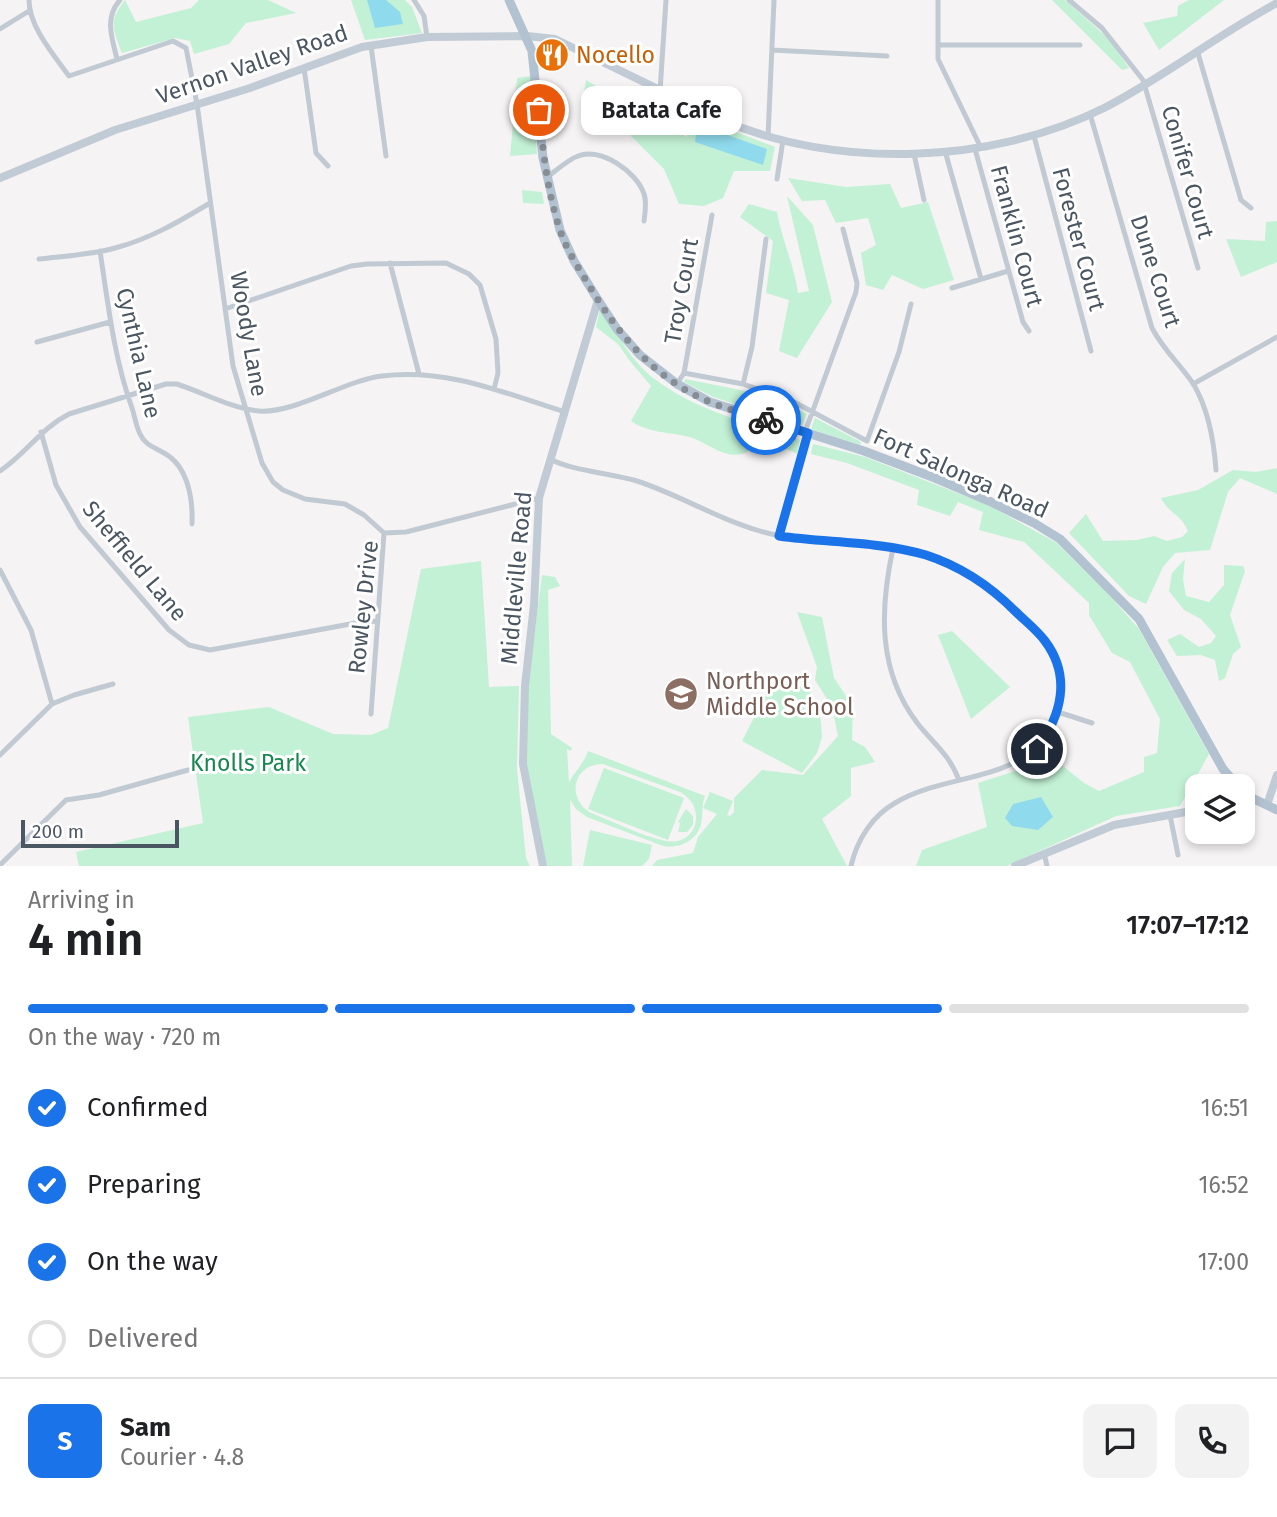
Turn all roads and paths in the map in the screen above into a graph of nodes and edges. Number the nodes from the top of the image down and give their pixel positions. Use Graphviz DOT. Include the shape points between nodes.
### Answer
graph roads {
  1 [pos="29,0"];
  2 [pos="120,0"];
  3 [pos="414,0"];
  4 [pos="666,0"];
  5 [pos="774,0"];
  6 [pos="938,0"];
  7 [pos="1069,0"];
  8 [pos="513,3"];
  9 [pos="1277,3"];
  10 [pos="29,10"];
  11 [pos="0,29"];
  12 [pos="527,36"];
  13 [pos="427,37"];
  14 [pos="1080,44"];
  15 [pos="938,45"];
  16 [pos="371,46"];
  17 [pos="772,50"];
  18 [pos="1197,50"];
  19 [pos="887,56"];
  20 [pos="117,59"];
  21 [pos="304,68"];
  22 [pos="1145,85"];
  23 [pos="660,91"];
  24 [pos="197,104"];
  25 [pos="1090,114"];
  26 [pos="1034,136"];
  27 [pos="768,137"];
  28 [pos="783,140"];
  29 [pos="978,149"];
  30 [pos="945,151"];
  31 [pos="914,154"];
  32 [pos="386,156"];
  33 [pos="328,166"];
  34 [pos="0,178"];
  35 [pos="546,178"];
  36 [pos="777,179"];
  37 [pos="924,200"];
  38 [pos="210,203"];
  39 [pos="1251,208"];
  40 [pos="712,215"];
  41 [pos="644,222"];
  42 [pos="843,229"];
  43 [pos="766,239"];
  44 [pos="100,251"];
  45 [pos="39,259"];
  46 [pos="390,263"];
  47 [pos="1198,268"];
  48 [pos="1008,271"];
  49 [pos="981,279"];
  50 [pos="952,288"];
  51 [pos="598,300"];
  52 [pos="911,304"];
  53 [pos="225,309"];
  54 [pos="110,322"];
  55 [pos="1030,331"];
  56 [pos="1277,337"];
  57 [pos="37,342"];
  58 [pos="1091,351"];
  59 [pos="684,373"];
  60 [pos="419,374"];
  61 [pos="677,384"];
  62 [pos="743,384"];
  63 [pos="1193,384"];
  64 [pos="494,389"];
  65 [pos="127,396"];
  66 [pos="245,408"];
  67 [pos="565,412"];
  68 [pos="811,412"];
  69 [pos="41,432"];
  70 [pos="806,433"];
  71 [pos="865,446"];
  72 [pos="550,459"];
  73 [pos="1216,470"];
  74 [pos="0,471"];
  75 [pos="539,498"];
  76 [pos="192,524"];
  77 [pos="384,533"];
  78 [pos="779,536"];
  79 [pos="893,548"];
  80 [pos="0,570"];
  81 [pos="378,621"];
  82 [pos="113,684"];
  83 [pos="52,705"];
  84 [pos="1058,712"];
  85 [pos="371,714"];
  86 [pos="1092,723"];
  87 [pos="0,755"];
  88 [pos="188,770"];
  89 [pos="1227,774"];
  90 [pos="1277,775"];
  91 [pos="959,780"];
  92 [pos="1255,799"];
  93 [pos="1267,805"];
  94 [pos="1277,810"];
  95 [pos="1185,812"];
  96 [pos="1170,815"];
  97 [pos="1044,853"];
  98 [pos="1178,855"];
  99 [pos="0,865"];
  100 [pos="543,866"];
  101 [pos="851,866"];
  102 [pos="1015,866"];
  103 [pos="1047,866"];
  1 -- 10 [label="street"];
  2 -- 20 [label="street" via="109,23"];
  3 -- 13 [label="street" via="424,16"];
  4 -- 23 [label="street"];
  5 -- 17 [label="street"];
  6 -- 15 [label="street"];
  7 -- 22 [label="street, Conifer Court" via="1102,28"];
  8 -- 12 [label="main road, Fort Salonga Road"];
  9 -- 18 [label="main road, Vernon Valley Road"];
  10 -- 11 [label="street"];
  10 -- 20 [label="street" via="69,76"];
  12 -- 13 [label="main road, Vernon Valley Road"];
  12 -- 23 [label="main road, Vernon Valley Road" via="555,39"];
  12 -- 35 [label="main road, Fort Salonga Road" via="535,66"];
  13 -- 16 [label="main road, Vernon Valley Road"];
  14 -- 15 [label="street"];
  15 -- 29 [label="street, Franklin Court" via="940,67"];
  16 -- 21 [label="main road, Vernon Valley Road"];
  16 -- 32 [label="street"];
  17 -- 19 [label="street"];
  17 -- 27 [label="street"];
  18 -- 22 [label="main road, Vernon Valley Road"];
  18 -- 39 [label="street" via="1241,200"];
  20 -- 24 [label="street, Woody Lane" via="173,41 186,48"];
  21 -- 24 [label="main road, Vernon Valley Road"];
  21 -- 33 [label="street" via="316,153"];
  22 -- 25 [label="main road, Vernon Valley Road"];
  22 -- 47 [label="street, Conifer Court"];
  23 -- 27 [label="main road, Vernon Valley Road"];
  24 -- 34 [label="main road, Vernon Valley Road" via="115,130"];
  24 -- 38 [label="street, Woody Lane"];
  25 -- 26 [label="main road, Vernon Valley Road"];
  25 -- 63 [label="street, Dune Court" via="1152,328"];
  26 -- 29 [label="main road, Vernon Valley Road"];
  26 -- 58 [label="street, Forester Court"];
  27 -- 28 [label="main road, Vernon Valley Road"];
  28 -- 31 [label="main road, Vernon Valley Road" via="862,153"];
  28 -- 36 [label="street"];
  29 -- 30 [label="main road, Vernon Valley Road"];
  29 -- 48 [label="street, Franklin Court"];
  30 -- 31 [label="main road, Vernon Valley Road"];
  30 -- 49 [label="street"];
  31 -- 37 [label="street"];
  35 -- 41 [label="street" via="580,155 604,155 638,182 644,194"];
  35 -- 51 [label="main road, Fort Salonga Road" via="566,244"];
  38 -- 44 [label="street" via="144,239"];
  38 -- 53 [label="street, Woody Lane"];
  40 -- 59 [label="street, Troy Court"];
  42 -- 68 [label="street" via="857,283"];
  43 -- 62 [label="street"];
  44 -- 45 [label="street"];
  44 -- 54 [label="street, Cynthia Lane"];
  46 -- 53 [label="street" via="351,266"];
  46 -- 60 [label="street"];
  46 -- 64 [label="street" via="446,263 470,274 480,285 497,347"];
  48 -- 49 [label="street"];
  48 -- 55 [label="street, Franklin Court"];
  49 -- 50 [label="street"];
  51 -- 61 [label="main road, Fort Salonga Road" via="639,355"];
  51 -- 67 [label="main road, Middleville Road"];
  52 -- 71 [label="street"];
  53 -- 66 [label="street, Woody Lane"];
  54 -- 57 [label="street"];
  54 -- 65 [label="street, Cynthia Lane"];
  56 -- 63 [label="street"];
  59 -- 61 [label="street"];
  59 -- 62 [label="street, Fort Salonga Road"];
  60 -- 64 [label="street" via="457,378"];
  60 -- 66 [label="street" via="375,377 272,410"];
  61 -- 70 [label="main road, Fort Salonga Road" via="710,402"];
  62 -- 68 [label="street, Fort Salonga Road"];
  63 -- 73 [label="street, Dune Court" via="1208,419"];
  64 -- 67 [label="street"];
  65 -- 66 [label="street" via="177,384"];
  65 -- 69 [label="street" via="69,414"];
  65 -- 76 [label="street, Cynthia Lane" via="146,443 170,457 183,473 193,507"];
  66 -- 77 [label="street, Woody Lane" via="257,451 273,482 305,499 345,504"];
  67 -- 72 [label="main road, Middleville Road"];
  68 -- 70 [label="street"];
  68 -- 71 [label="street, Fort Salonga Road"];
  69 -- 74 [label="street"];
  69 -- 81 [label="street, Sheffield Lane" via="55,485 70,513 169,631 189,645 210,650"];
  70 -- 71 [label="main road, Fort Salonga Road"];
  70 -- 78 [label="street"];
  71 -- 89 [label="main road, Fort Salonga Road" via="989,501 1060,539 1139,619"];
  72 -- 75 [label="main road, Middleville Road"];
  72 -- 78 [label="street" via="634,480 729,522"];
  75 -- 77 [label="street, Rowley Drive" via="406,532"];
  75 -- 100 [label="main road, Middleville Road" via="523,764"];
  77 -- 81 [label="street, Rowley Drive"];
  78 -- 79 [label="street"];
  79 -- 84 [label="street" via="960,569 993,591 1034,629 1056,664"];
  79 -- 91 [label="street" via="883,611 887,658 909,711 950,758"];
  80 -- 83 [label="street" via="31,630"];
  81 -- 85 [label="street, Rowley Drive"];
  82 -- 83 [label="street"];
  83 -- 87 [label="street"];
  84 -- 86 [label="street"];
  84 -- 91 [label="street" via="1037,749 1006,767"];
  88 -- 99 [label="street" via="66,800"];
  90 -- 93 [label="main road"];
  91 -- 101 [label="street" via="892,804 869,826"];
  92 -- 93 [label="main road"];
  93 -- 94 [label="main road"];
  95 -- 96 [label="main road"];
  96 -- 97 [label="main road" via="1114,825"];
  96 -- 98 [label="street"];
  97 -- 102 [label="main road"];
  97 -- 103 [label="street"];
}
